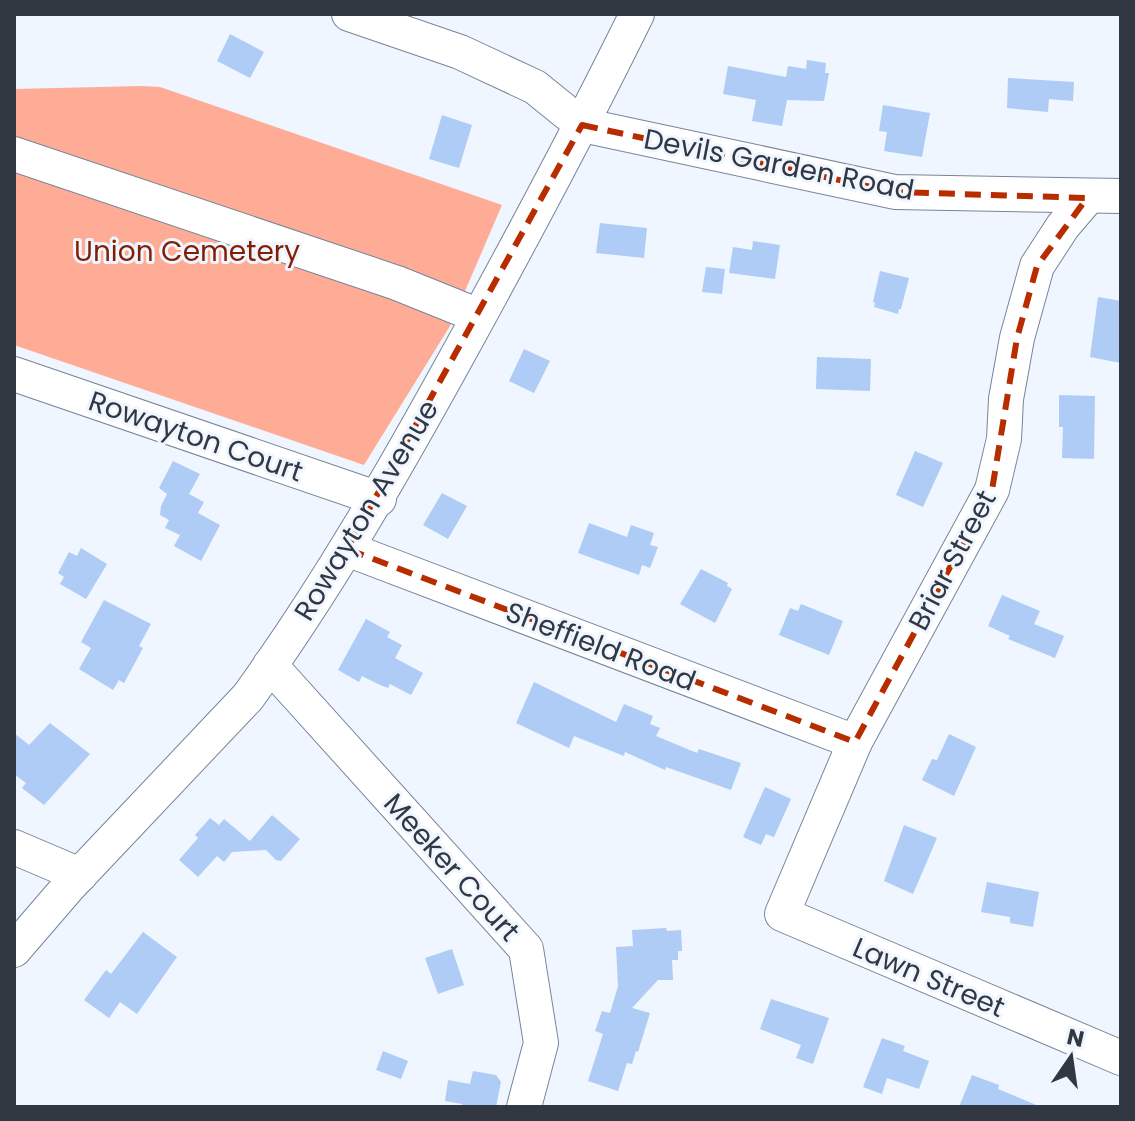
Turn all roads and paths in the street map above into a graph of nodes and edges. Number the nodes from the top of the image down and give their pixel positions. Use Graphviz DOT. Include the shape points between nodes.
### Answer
graph roads {
  1 [pos="349,14"];
  2 [pos="637,14"];
  3 [pos="582,125"];
  4 [pos="14,154"];
  5 [pos="1121,196"];
  6 [pos="1087,198"];
  7 [pos="479,316"];
  8 [pos="14,374"];
  9 [pos="379,499"];
  10 [pos="347,549"];
  11 [pos="270,665"];
  12 [pos="855,742"];
  13 [pos="14,847"];
  14 [pos="80,875"];
  15 [pos="782,914"];
  16 [pos="14,950"];
  17 [pos="1121,1058"];
  18 [pos="524,1107"];
  1 -- 3 [label="street" via="460,52 535,87"];
  2 -- 3 [label="street, Rowayton Avenue"];
  3 -- 6 [label="street, Devils Garden Road" via="895,192"];
  3 -- 7 [label="street, Rowayton Avenue"];
  4 -- 7 [label="street" via="397,283"];
  5 -- 6 [label="street, Devils Garden Road"];
  6 -- 12 [label="street, Briar Street" via="1037,266 1017,338 992,490"];
  7 -- 9 [label="street, Rowayton Avenue"];
  8 -- 9 [label="street, Rowayton Court"];
  9 -- 10 [label="street, Rowayton Avenue"];
  10 -- 11 [label="street, Rowayton Avenue"];
  10 -- 12 [label="street, Sheffield Road"];
  11 -- 14 [label="street, Rowayton Avenue" via="230,716"];
  11 -- 18 [label="street, Meeker Court" via="526,949 541,1043"];
  12 -- 15 [label="street, Briar Street"];
  13 -- 14 [label="street"];
  14 -- 16 [label="street, Rowayton Avenue"];
  15 -- 17 [label="street, Lawn Street"];
}
